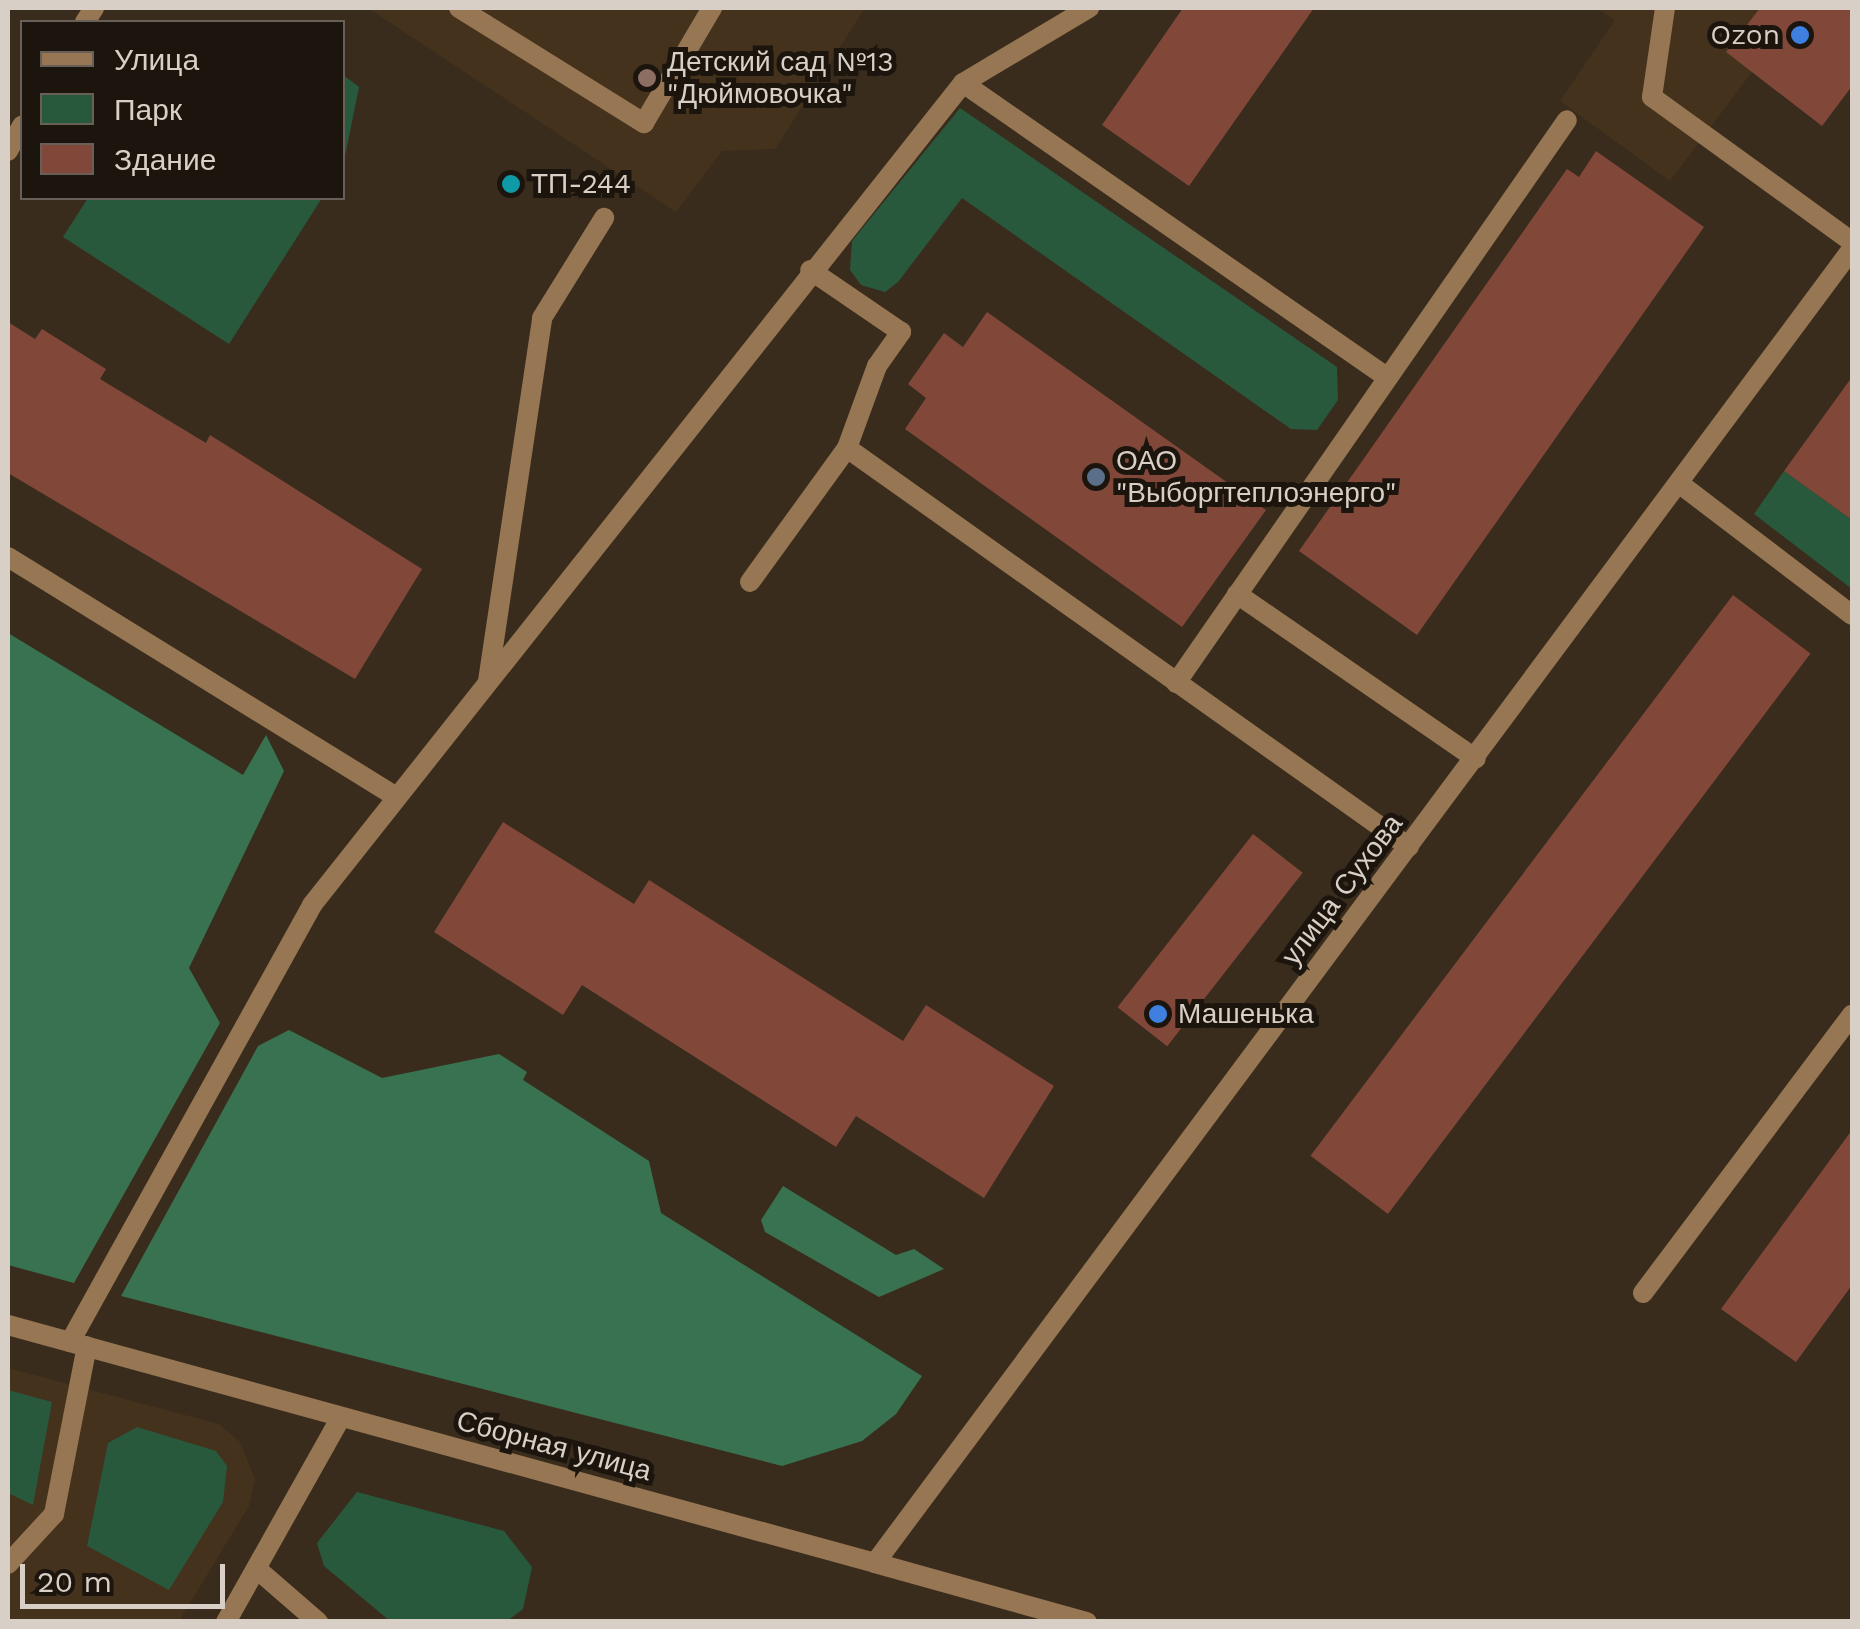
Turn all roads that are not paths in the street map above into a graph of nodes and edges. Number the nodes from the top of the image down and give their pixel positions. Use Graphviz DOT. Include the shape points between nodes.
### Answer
graph roads {
  1 [pos="459,8"];
  2 [pos="712,8"];
  3 [pos="1089,8"];
  4 [pos="1665,8"];
  5 [pos="963,83"];
  6 [pos="1568,120"];
  7 [pos="604,218"];
  8 [pos="1852,246"];
  9 [pos="810,270"];
  10 [pos="1388,378"];
  11 [pos="847,448"];
  12 [pos="1680,484"];
  13 [pos="8,557"];
  14 [pos="750,582"];
  15 [pos="1237,594"];
  16 [pos="1852,615"];
  17 [pos="488,681"];
  18 [pos="1176,683"];
  19 [pos="1476,760"];
  20 [pos="396,796"];
  21 [pos="1409,847"];
  22 [pos="1852,1015"];
  23 [pos="1643,1293"];
  24 [pos="8,1325"];
  25 [pos="79,1344"];
  26 [pos="342,1416"];
  27 [pos="875,1563"];
  28 [pos="8,1564"];
  29 [pos="257,1569"];
  30 [pos="226,1622"];
  31 [pos="318,1622"];
  32 [pos="1087,1622"];
  1 -- 2 [label="street" via="644,123"];
  3 -- 5 [label="street"];
  4 -- 8 [label="street" via="1652,97"];
  5 -- 9 [label="street"];
  5 -- 10 [label="street"];
  6 -- 10 [label="street"];
  7 -- 17 [label="street" via="542,318"];
  8 -- 12 [label="street, улица Сухова"];
  9 -- 11 [label="street" via="901,332 877,366"];
  9 -- 17 [label="street"];
  10 -- 15 [label="street"];
  11 -- 14 [label="street"];
  11 -- 18 [label="street"];
  12 -- 16 [label="street"];
  12 -- 19 [label="street, улица Сухова"];
  13 -- 20 [label="street"];
  15 -- 18 [label="street"];
  15 -- 19 [label="street"];
  17 -- 20 [label="street"];
  18 -- 21 [label="street"];
  19 -- 21 [label="street, улица Сухова"];
  20 -- 25 [label="street" via="297,928"];
  21 -- 27 [label="street, улица Сухова"];
  22 -- 23 [label="street"];
  24 -- 25 [label="street, Сборная улица"];
  25 -- 26 [label="street, Сборная улица"];
  25 -- 28 [label="street" via="54,1514"];
  26 -- 27 [label="street, Сборная улица"];
  26 -- 29 [label="street"];
  27 -- 32 [label="street, Сборная улица"];
  29 -- 30 [label="street"];
  29 -- 31 [label="street"];
}
